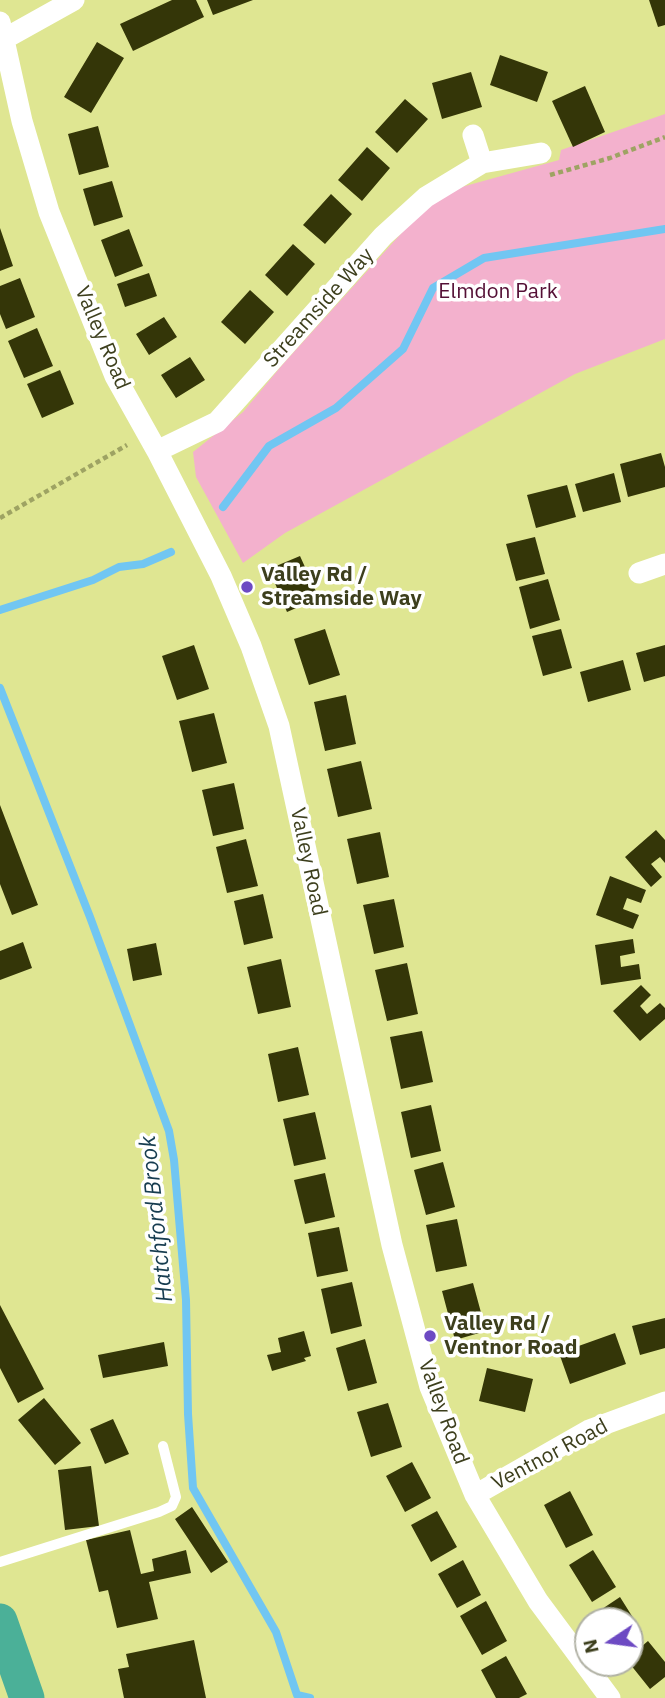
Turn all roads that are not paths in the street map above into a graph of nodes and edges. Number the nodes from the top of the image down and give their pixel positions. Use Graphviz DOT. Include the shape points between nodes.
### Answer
graph roads {
  1 [pos="74,0"];
  2 [pos="2,31"];
  3 [pos="473,135"];
  4 [pos="541,153"];
  5 [pos="482,163"];
  6 [pos="157,451"];
  7 [pos="665,564"];
  8 [pos="639,573"];
  9 [pos="665,1402"];
  10 [pos="163,1446"];
  11 [pos="475,1495"];
  12 [pos="0,1562"];
  13 [pos="0,1621"];
  14 [pos="27,1698"];
  15 [pos="610,1698"];
  1 -- 2 [label="street"];
  2 -- 6 [label="street, Valley Road" via="13,99 49,212 115,376"];
  3 -- 5 [label="street"];
  4 -- 5 [label="street, Streamside Way"];
  5 -- 6 [label="street, Streamside Way" via="425,197 383,236 217,422"];
  6 -- 11 [label="street, Valley Road" via="221,576 278,726 393,1245 430,1387"];
  7 -- 8 [label="street"];
  9 -- 11 [label="street, Ventnor Road" via="589,1430"];
  10 -- 12 [label="lane" via="176,1496 172,1506"];
  11 -- 15 [label="street, Valley Road" via="538,1601"];
  13 -- 14 [label="highway"];
}
